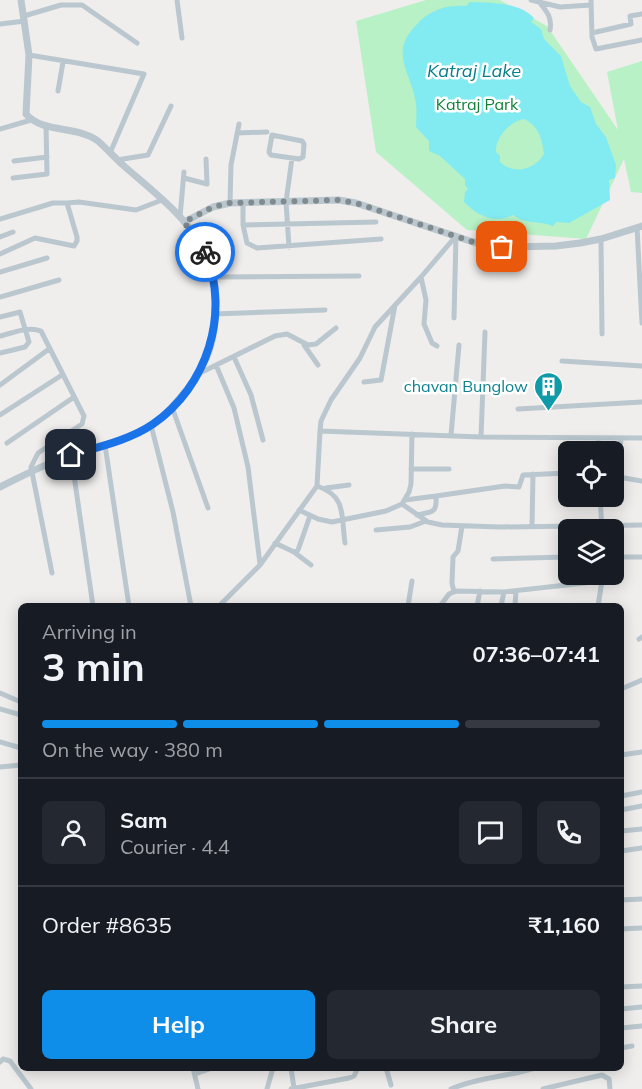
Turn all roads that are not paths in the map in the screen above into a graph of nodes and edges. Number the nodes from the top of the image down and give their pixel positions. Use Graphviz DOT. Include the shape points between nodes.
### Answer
graph roads {
  1 [pos="21,0"];
  2 [pos="177,0"];
  3 [pos="531,0"];
  4 [pos="539,2"];
  5 [pos="591,2"];
  6 [pos="642,14"];
  7 [pos="25,18"];
  8 [pos="0,24"];
  9 [pos="550,30"];
  10 [pos="592,33"];
  11 [pos="182,38"];
  12 [pos="642,40"];
  13 [pos="137,43"];
  14 [pos="29,56"];
  15 [pos="63,62"];
  16 [pos="58,91"];
  17 [pos="171,106"];
  18 [pos="32,120"];
  19 [pos="239,124"];
  20 [pos="46,125"];
  21 [pos="0,129"];
  22 [pos="267,132"];
  23 [pos="237,133"];
  24 [pos="110,153"];
  25 [pos="47,157"];
  26 [pos="292,158"];
  27 [pos="206,159"];
  28 [pos="117,160"];
  29 [pos="14,161"];
  30 [pos="13,178"];
  31 [pos="162,200"];
  32 [pos="286,202"];
  33 [pos="67,203"];
  34 [pos="230,203"];
  35 [pos="243,203"];
  36 [pos="0,219"];
  37 [pos="182,220"];
  38 [pos="376,222"];
  39 [pos="288,224"];
  40 [pos="243,225"];
  41 [pos="640,226"];
  42 [pos="13,232"];
  43 [pos="456,236"];
  44 [pos="0,237"];
  45 [pos="381,239"];
  46 [pos="601,239"];
  47 [pos="289,246"];
  48 [pos="0,254"];
  49 [pos="47,258"];
  50 [pos="640,265"];
  51 [pos="0,272"];
  52 [pos="359,276"];
  53 [pos="214,277"];
  54 [pos="421,277"];
  55 [pos="59,280"];
  56 [pos="0,297"];
  57 [pos="396,304"];
  58 [pos="325,310"];
  59 [pos="214,314"];
  60 [pos="0,318"];
  61 [pos="454,318"];
  62 [pos="642,323"];
  63 [pos="336,328"];
  64 [pos="25,330"];
  65 [pos="484,332"];
  66 [pos="602,334"];
  67 [pos="0,336"];
  68 [pos="304,345"];
  69 [pos="459,345"];
  70 [pos="437,346"];
  71 [pos="49,350"];
  72 [pos="475,350"];
  73 [pos="483,350"];
  74 [pos="0,353"];
  75 [pos="234,357"];
  76 [pos="562,361"];
  77 [pos="216,365"];
  78 [pos="318,365"];
  79 [pos="642,366"];
  80 [pos="198,374"];
  81 [pos="62,375"];
  82 [pos="364,382"];
  83 [pos="0,385"];
  84 [pos="74,397"];
  85 [pos="642,402"];
  86 [pos="172,407"];
  87 [pos="518,409"];
  88 [pos="0,415"];
  89 [pos="152,425"];
  90 [pos="320,431"];
  91 [pos="412,434"];
  92 [pos="451,435"];
  93 [pos="481,437"];
  94 [pos="642,438"];
  95 [pos="598,439"];
  96 [pos="621,439"];
  97 [pos="263,440"];
  98 [pos="7,442"];
  99 [pos="105,445"];
  100 [pos="71,455"];
  101 [pos="411,469"];
  102 [pos="449,469"];
  103 [pos="31,472"];
  104 [pos="558,473"];
  105 [pos="533,474"];
  106 [pos="642,481"];
  107 [pos="349,485"];
  108 [pos="317,486"];
  109 [pos="0,488"];
  110 [pos="325,488"];
  111 [pos="436,496"];
  112 [pos="404,502"];
  113 [pos="208,508"];
  114 [pos="299,510"];
  115 [pos="417,515"];
  116 [pos="309,516"];
  117 [pos="341,521"];
  118 [pos="426,521"];
  119 [pos="642,525"];
  120 [pos="462,526"];
  121 [pos="532,526"];
  122 [pos="558,526"];
  123 [pos="624,526"];
  124 [pos="376,531"];
  125 [pos="274,543"];
  126 [pos="345,543"];
  127 [pos="294,552"];
  128 [pos="558,557"];
  129 [pos="624,557"];
  130 [pos="642,557"];
  131 [pos="493,559"];
  132 [pos="260,565"];
  133 [pos="311,565"];
  134 [pos="52,573"];
  135 [pos="412,581"];
  136 [pos="558,585"];
  137 [pos="601,585"];
  138 [pos="480,591"];
  139 [pos="516,591"];
  140 [pos="454,592"];
  141 [pos="504,592"];
  142 [pos="93,603"];
  143 [pos="129,603"];
  144 [pos="190,603"];
  145 [pos="222,603"];
  146 [pos="408,603"];
  147 [pos="442,603"];
  148 [pos="478,603"];
  149 [pos="502,603"];
  150 [pos="515,603"];
  151 [pos="598,603"];
  152 [pos="642,680"];
  153 [pos="624,688"];
  154 [pos="0,693"];
  155 [pos="18,701"];
  156 [pos="0,709"];
  157 [pos="18,714"];
  158 [pos="0,742"];
  159 [pos="18,747"];
  160 [pos="642,752"];
  161 [pos="624,755"];
  162 [pos="18,765"];
  163 [pos="0,767"];
  164 [pos="642,792"];
  165 [pos="624,795"];
  166 [pos="642,806"];
  167 [pos="624,809"];
  168 [pos="642,829"];
  169 [pos="624,831"];
  170 [pos="642,849"];
  171 [pos="624,851"];
  172 [pos="642,899"];
  173 [pos="624,900"];
  174 [pos="642,928"];
  175 [pos="624,929"];
  176 [pos="642,986"];
  177 [pos="624,987"];
  178 [pos="642,1007"];
  179 [pos="624,1010"];
  180 [pos="642,1026"];
  181 [pos="624,1028"];
  182 [pos="632,1046"];
  183 [pos="624,1047"];
  184 [pos="0,1062"];
  185 [pos="194,1071"];
  186 [pos="271,1071"];
  187 [pos="292,1071"];
  188 [pos="356,1071"];
  189 [pos="387,1071"];
  190 [pos="525,1071"];
  191 [pos="391,1085"];
  192 [pos="296,1088"];
  193 [pos="31,1089"];
  194 [pos="198,1089"];
  195 [pos="267,1089"];
  196 [pos="451,1089"];
  197 [pos="543,1089"];
  198 [pos="610,1089"];
  1 -- 7 [label="street"];
  2 -- 11 [label="street"];
  3 -- 4 [label="street"];
  4 -- 5 [label="street" via="560,7"];
  4 -- 9 [label="street" via="549,13"];
  5 -- 10 [label="street"];
  6 -- 10 [label="street" via="630,16 631,24"];
  7 -- 8 [label="street"];
  7 -- 13 [label="street" via="61,5 82,5"];
  7 -- 14 [label="street"];
  10 -- 12 [label="street" via="596,49"];
  14 -- 15 [label="street"];
  14 -- 18 [label="street" via="26,102"];
  15 -- 16 [label="street"];
  15 -- 24 [label="street" via="144,74"];
  17 -- 28 [label="street" via="148,154"];
  18 -- 20 [label="street"];
  18 -- 21 [label="street"];
  19 -- 23 [label="street"];
  20 -- 24 [label="street" via="76,131 96,140"];
  20 -- 25 [label="street"];
  22 -- 23 [label="street"];
  23 -- 34 [label="street"];
  24 -- 28 [label="street"];
  25 -- 29 [label="street"];
  25 -- 30 [label="street" via="47,174"];
  26 -- 26 [label="street" via="270,154 272,135 304,142 303,157"];
  26 -- 32 [label="street"];
  27 -- 37 [label="street" via="207,184 184,175"];
  28 -- 31 [label="street"];
  31 -- 33 [label="street" via="136,210"];
  31 -- 37 [label="street"];
  32 -- 35 [label="street"];
  32 -- 39 [label="street"];
  32 -- 43 [label="street" via="356,203"];
  33 -- 36 [label="street" via="53,203"];
  33 -- 48 [label="street" via="77,237 74,246 35,238"];
  34 -- 35 [label="street"];
  34 -- 37 [label="street"];
  35 -- 40 [label="street"];
  37 -- 53 [label="street" via="202,247"];
  38 -- 39 [label="street"];
  39 -- 40 [label="street"];
  39 -- 47 [label="street"];
  40 -- 47 [label="street" via="251,246"];
  41 -- 46 [label="street"];
  41 -- 50 [label="street"];
  42 -- 44 [label="street"];
  43 -- 46 [label="street" via="488,246 512,248"];
  43 -- 54 [label="street"];
  43 -- 61 [label="street"];
  45 -- 47 [label="street"];
  46 -- 66 [label="street"];
  49 -- 51 [label="street"];
  50 -- 62 [label="street"];
  52 -- 53 [label="street"];
  53 -- 59 [label="street"];
  54 -- 57 [label="street"];
  54 -- 70 [label="street" via="426,300 424,324"];
  55 -- 56 [label="street"];
  57 -- 82 [label="street" via="381,380"];
  57 -- 90 [label="street" via="375,327 360,358 331,400"];
  58 -- 59 [label="street"];
  59 -- 80 [label="street" via="211,346"];
  60 -- 64 [label="street" via="20,312"];
  63 -- 68 [label="street" via="316,344"];
  64 -- 67 [label="street"];
  64 -- 71 [label="street" via="40,332"];
  64 -- 74 [label="street" via="28,345"];
  65 -- 73 [label="street"];
  68 -- 75 [label="street" via="281,334"];
  68 -- 78 [label="street"];
  69 -- 92 [label="street"];
  71 -- 81 [label="street"];
  71 -- 83 [label="street"];
  72 -- 73 [label="street"];
  73 -- 93 [label="street"];
  75 -- 77 [label="street"];
  75 -- 97 [label="street" via="251,395"];
  76 -- 79 [label="street"];
  77 -- 80 [label="street"];
  77 -- 132 [label="street" via="234,408 248,467"];
  80 -- 86 [label="street"];
  81 -- 84 [label="street"];
  81 -- 88 [label="street"];
  84 -- 98 [label="street"];
  84 -- 103 [label="street" via="84,421 38,453"];
  85 -- 87 [label="street"];
  86 -- 89 [label="street"];
  86 -- 113 [label="street"];
  89 -- 99 [label="street"];
  89 -- 144 [label="street"];
  90 -- 91 [label="street"];
  90 -- 108 [label="street"];
  91 -- 92 [label="street"];
  91 -- 101 [label="street"];
  92 -- 93 [label="street"];
  93 -- 95 [label="street"];
  94 -- 96 [label="street"];
  95 -- 96 [label="street"];
  96 -- 106 [label="street" via="620,475"];
  99 -- 100 [label="street"];
  99 -- 143 [label="street"];
  100 -- 103 [label="street"];
  100 -- 142 [label="street"];
  101 -- 102 [label="street"];
  101 -- 112 [label="street"];
  103 -- 109 [label="street"];
  103 -- 134 [label="street"];
  104 -- 105 [label="street"];
  105 -- 111 [label="street" via="524,475 519,487"];
  105 -- 121 [label="street"];
  107 -- 110 [label="street"];
  108 -- 110 [label="street"];
  108 -- 114 [label="street"];
  110 -- 117 [label="street" via="336,496"];
  111 -- 112 [label="street"];
  111 -- 115 [label="street" via="435,511"];
  112 -- 115 [label="street"];
  112 -- 117 [label="street" via="386,511"];
  114 -- 116 [label="street"];
  114 -- 125 [label="street"];
  115 -- 118 [label="street"];
  116 -- 117 [label="street"];
  116 -- 127 [label="street" via="300,547"];
  117 -- 126 [label="street"];
  118 -- 120 [label="street"];
  118 -- 124 [label="street"];
  119 -- 123 [label="street"];
  120 -- 121 [label="street"];
  120 -- 140 [label="street" via="458,551 453,557"];
  121 -- 122 [label="street"];
  125 -- 127 [label="street"];
  125 -- 132 [label="street"];
  127 -- 133 [label="street"];
  128 -- 131 [label="street"];
  129 -- 130 [label="street"];
  132 -- 145 [label="street"];
  135 -- 146 [label="street"];
  136 -- 139 [label="street"];
  137 -- 151 [label="street"];
  138 -- 140 [label="street"];
  138 -- 141 [label="street"];
  138 -- 148 [label="street"];
  139 -- 141 [label="street"];
  139 -- 150 [label="street"];
  140 -- 147 [label="street"];
  141 -- 149 [label="street"];
  152 -- 153 [label="street"];
  154 -- 155 [label="street"];
  156 -- 157 [label="street"];
  158 -- 159 [label="street"];
  160 -- 161 [label="street"];
  162 -- 163 [label="street"];
  164 -- 165 [label="street"];
  166 -- 167 [label="street"];
  168 -- 169 [label="street"];
  170 -- 171 [label="street"];
  172 -- 173 [label="street"];
  174 -- 175 [label="street"];
  176 -- 177 [label="street"];
  178 -- 179 [label="street"];
  180 -- 181 [label="street"];
  182 -- 183 [label="street"];
  184 -- 193 [label="street" via="10,1061"];
  185 -- 194 [label="street"];
  186 -- 195 [label="street"];
  187 -- 192 [label="street"];
  188 -- 192 [label="street" via="349,1078"];
  189 -- 191 [label="street"];
  190 -- 196 [label="street" via="467,1082"];
  197 -- 198 [label="street" via="602,1075 609,1079"];
}
